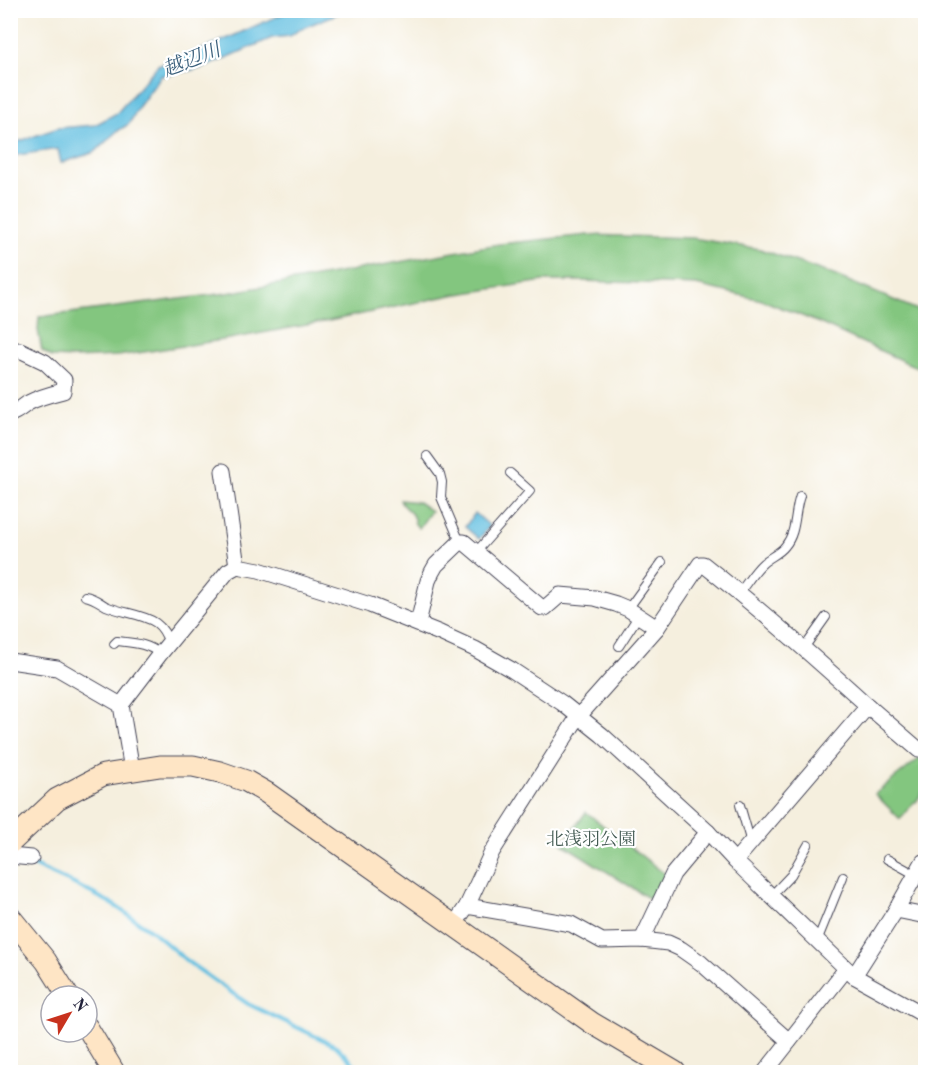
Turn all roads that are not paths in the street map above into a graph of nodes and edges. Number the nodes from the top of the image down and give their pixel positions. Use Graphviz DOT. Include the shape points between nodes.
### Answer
graph roads {
  1 [pos="10,351"];
  2 [pos="10,414"];
  3 [pos="427,456"];
  4 [pos="223,471"];
  5 [pos="510,473"];
  6 [pos="800,496"];
  7 [pos="460,542"];
  8 [pos="477,551"];
  9 [pos="662,562"];
  10 [pos="237,566"];
  11 [pos="739,593"];
  12 [pos="85,596"];
  13 [pos="634,612"];
  14 [pos="826,617"];
  15 [pos="418,623"];
  16 [pos="657,628"];
  17 [pos="114,644"];
  18 [pos="619,646"];
  19 [pos="164,648"];
  20 [pos="804,648"];
  21 [pos="10,661"];
  22 [pos="121,705"];
  23 [pos="868,706"];
  24 [pos="578,717"];
  25 [pos="926,747"];
  26 [pos="132,770"];
  27 [pos="740,805"];
  28 [pos="708,832"];
  29 [pos="10,843"];
  30 [pos="751,843"];
  31 [pos="808,845"];
  32 [pos="10,856"];
  33 [pos="31,858"];
  34 [pos="887,859"];
  35 [pos="735,861"];
  36 [pos="921,868"];
  37 [pos="843,877"];
  38 [pos="771,896"];
  39 [pos="467,906"];
  40 [pos="896,910"];
  41 [pos="926,916"];
  42 [pos="10,918"];
  43 [pos="454,925"];
  44 [pos="642,940"];
  45 [pos="817,941"];
  46 [pos="850,972"];
  47 [pos="60,984"];
  48 [pos="926,1016"];
  49 [pos="789,1041"];
  50 [pos="97,1044"];
  51 [pos="114,1072"];
  52 [pos="675,1072"];
  53 [pos="765,1072"];
  1 -- 2 [label="street" via="20,350 45,362 64,380 63,391 27,403"];
  3 -- 7 [label="lane" via="440,474 441,496"];
  4 -- 10 [label="street"];
  5 -- 8 [label="lane" via="530,491"];
  6 -- 11 [label="lane" via="786,546 762,564"];
  7 -- 8 [label="street"];
  7 -- 15 [label="street" via="436,565"];
  8 -- 13 [label="street" via="542,608 560,595 567,595 595,598"];
  9 -- 13 [label="lane"];
  10 -- 15 [label="street"];
  10 -- 19 [label="street" via="219,580"];
  11 -- 16 [label="street" via="700,564"];
  11 -- 20 [label="street"];
  12 -- 19 [label="lane" via="158,623 163,630"];
  13 -- 16 [label="street"];
  13 -- 18 [label="lane"];
  14 -- 20 [label="lane"];
  15 -- 24 [label="street" via="475,649"];
  16 -- 24 [label="street"];
  17 -- 19 [label="lane" via="117,641"];
  19 -- 22 [label="street"];
  20 -- 23 [label="street"];
  21 -- 22 [label="street" via="57,668"];
  22 -- 26 [label="street"];
  23 -- 25 [label="street" via="920,750"];
  23 -- 30 [label="street"];
  24 -- 28 [label="street"];
  24 -- 39 [label="street" via="492,852"];
  26 -- 29 [label="street" via="103,775 57,799"];
  26 -- 43 [label="street" via="193,766 246,781"];
  27 -- 30 [label="lane"];
  28 -- 35 [label="street"];
  28 -- 44 [label="street" via="673,874"];
  30 -- 35 [label="street"];
  31 -- 38 [label="lane" via="791,875"];
  32 -- 33 [label="street"];
  34 -- 36 [label="lane"];
  35 -- 38 [label="street"];
  36 -- 40 [label="street"];
  37 -- 45 [label="lane"];
  38 -- 45 [label="street"];
  39 -- 43 [label="street"];
  39 -- 44 [label="street" via="571,924 602,941"];
  40 -- 41 [label="street"];
  40 -- 46 [label="street"];
  42 -- 47 [label="street"];
  43 -- 52 [label="street" via="592,1023"];
  44 -- 49 [label="street" via="681,949"];
  45 -- 46 [label="street"];
  46 -- 48 [label="street"];
  46 -- 49 [label="street"];
  49 -- 53 [label="street"];
  50 -- 51 [label="street"];
}
